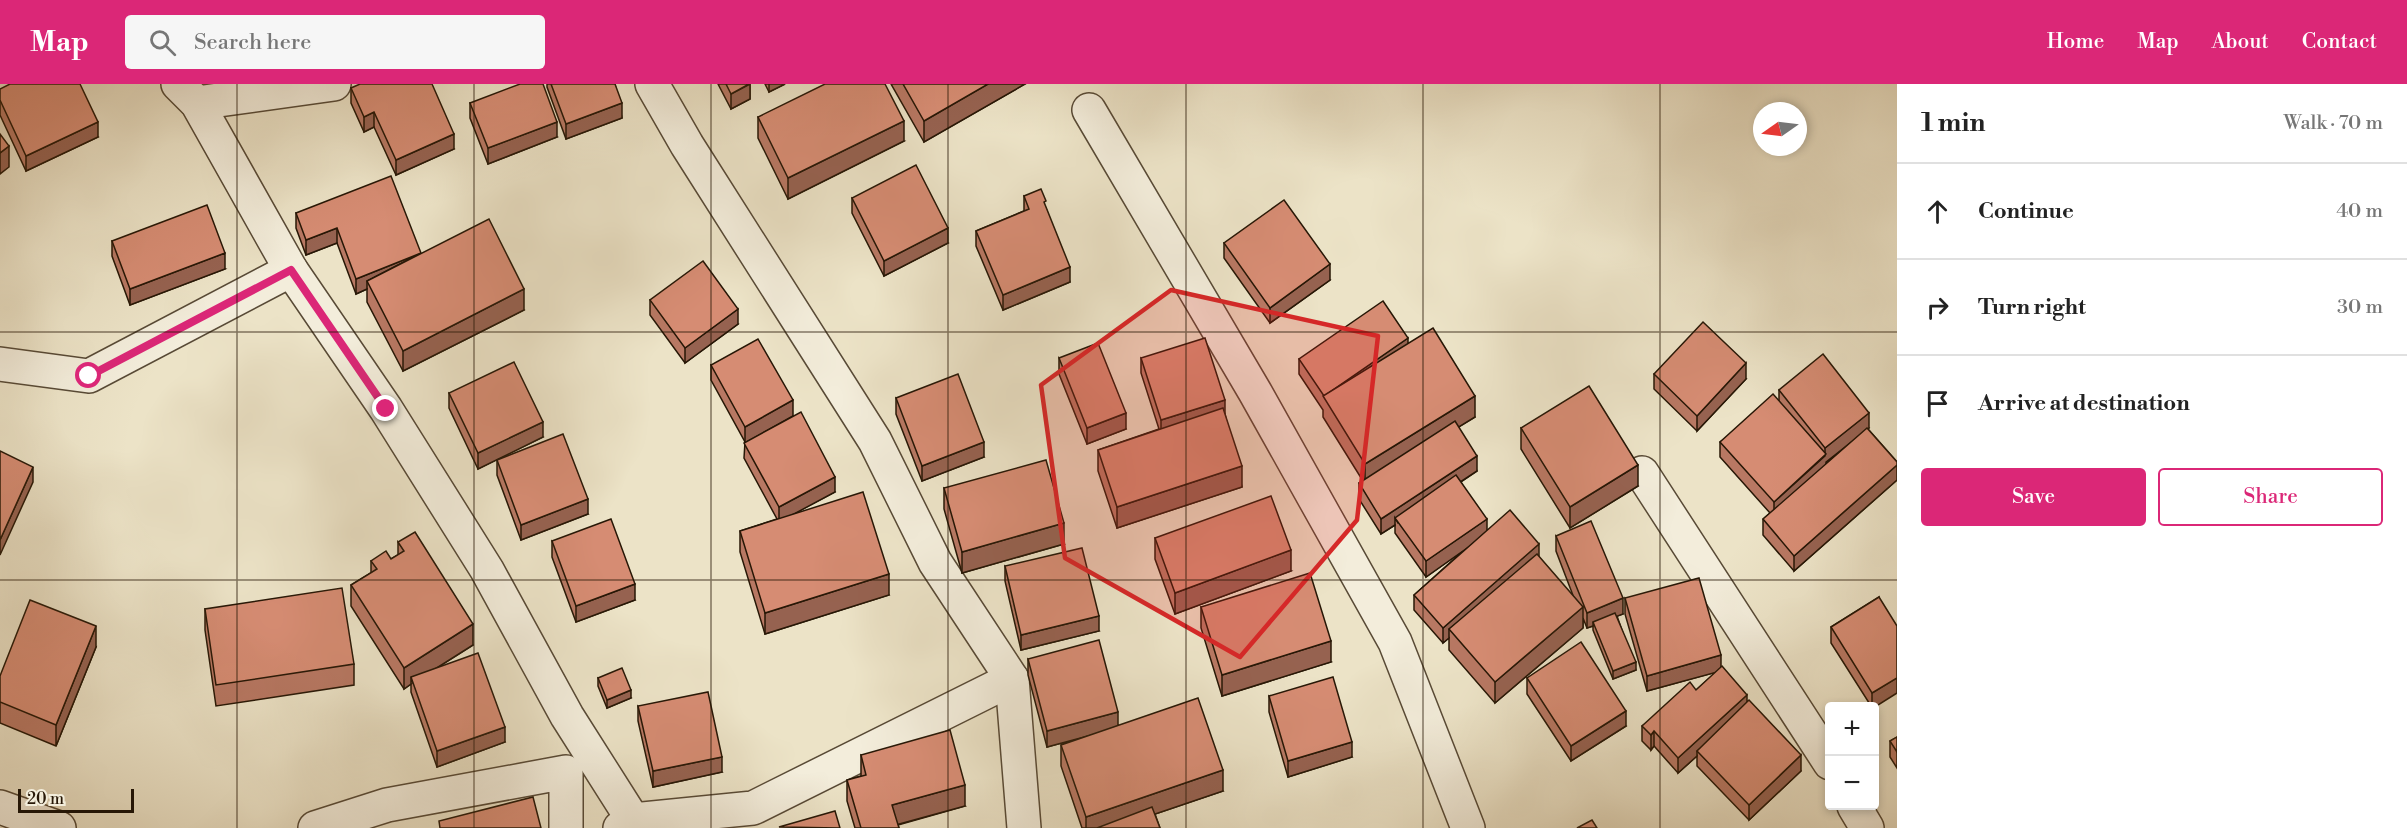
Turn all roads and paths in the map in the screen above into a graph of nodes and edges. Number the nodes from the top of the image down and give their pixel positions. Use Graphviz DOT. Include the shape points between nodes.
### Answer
graph roads {
  1 [pos="334,84"];
  2 [pos="652,84"];
  3 [pos="188,94"];
  4 [pos="1089,110"];
  5 [pos="291,270"];
  6 [pos="0,364"];
  7 [pos="1642,473"];
  8 [pos="1012,679"];
  9 [pos="1825,756"];
  10 [pos="0,807"];
  11 [pos="1856,810"];
  12 [pos="629,825"];
  13 [pos="59,828"];
  14 [pos="315,828"];
  15 [pos="566,828"];
  16 [pos="1024,828"];
  17 [pos="1468,828"];
  18 [pos="1867,828"];
  1 -- 3 [label="street"];
  2 -- 8 [label="street" via="876,441 935,562"];
  3 -- 5 [label="street"];
  4 -- 17 [label="street" via="1255,392 1395,642"];
  5 -- 6 [label="street" via="89,376"];
  5 -- 12 [label="street" via="386,409 487,570"];
  7 -- 9 [label="street"];
  8 -- 12 [label="street" via="753,808"];
  8 -- 16 [label="street"];
  10 -- 13 [label="street"];
  11 -- 18 [label="street"];
  14 -- 15 [label="street" via="387,805 566,772"];
}
